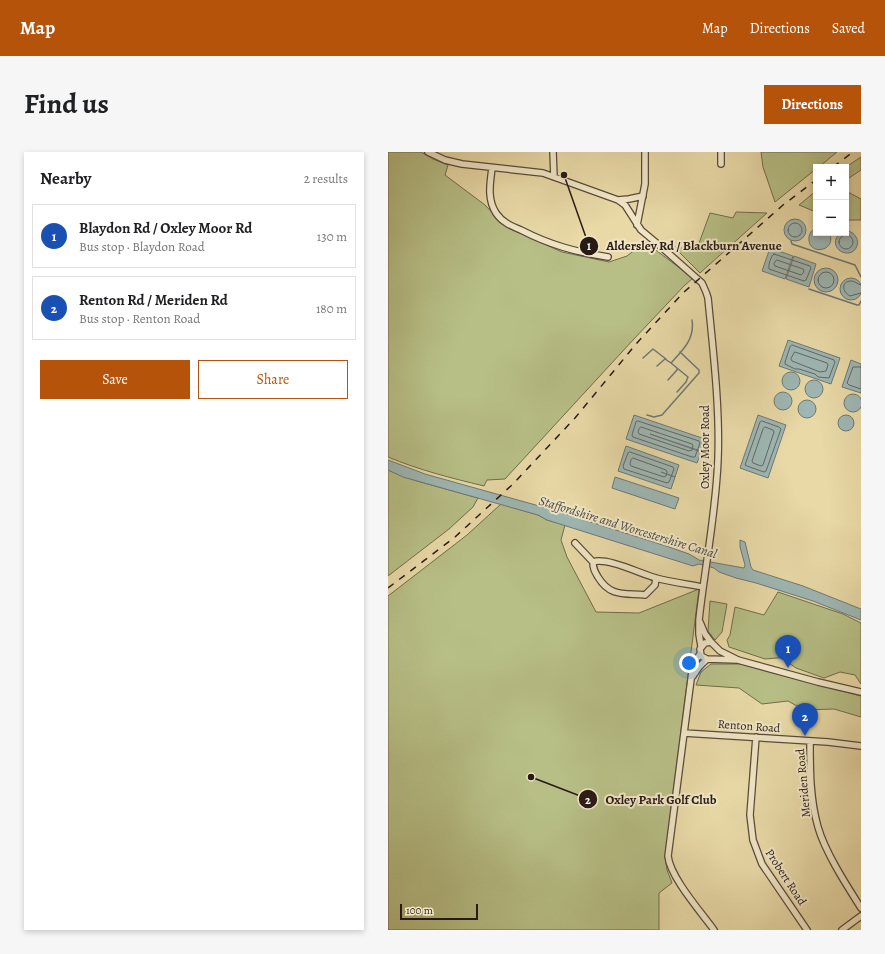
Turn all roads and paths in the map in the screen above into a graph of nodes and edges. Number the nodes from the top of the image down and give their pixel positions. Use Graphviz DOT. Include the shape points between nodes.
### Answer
graph roads {
  1 [pos="428,152"];
  2 [pos="553,152"];
  3 [pos="645,152"];
  4 [pos="721,152"];
  5 [pos="721,164"];
  6 [pos="492,168"];
  7 [pos="554,177"];
  8 [pos="643,196"];
  9 [pos="618,200"];
  10 [pos="637,225"];
  11 [pos="608,257"];
  12 [pos="575,543"];
  13 [pos="593,562"];
  14 [pos="656,578"];
  15 [pos="703,587"];
  16 [pos="699,620"];
  17 [pos="711,642"];
  18 [pos="701,646"];
  19 [pos="716,648"];
  20 [pos="700,654"];
  21 [pos="708,659"];
  22 [pos="738,660"];
  23 [pos="691,678"];
  24 [pos="861,692"];
  25 [pos="684,733"];
  26 [pos="756,737"];
  27 [pos="810,741"];
  28 [pos="861,746"];
  29 [pos="861,908"];
  30 [pos="861,916"];
  31 [pos="714,930"];
  32 [pos="807,930"];
  33 [pos="842,930"];
  1 -- 6 [label="street" via="455,163"];
  2 -- 7 [label="street"];
  3 -- 8 [label="street" via="646,176"];
  4 -- 5 [label="street"];
  6 -- 7 [label="street" via="535,171"];
  6 -- 11 [label="street" via="489,190 491,203 503,221 553,245"];
  7 -- 9 [label="street"];
  8 -- 9 [label="street"];
  8 -- 10 [label="street"];
  9 -- 10 [label="street, Oxley Moor Road" via="625,205"];
  10 -- 15 [label="street, Oxley Moor Road" via="704,286 708,298 718,459"];
  12 -- 13 [label="street"];
  13 -- 14 [label="street" via="613,563"];
  13 -- 14 [label="street" via="593,569 603,586 612,592 645,595 655,585"];
  14 -- 15 [label="street"];
  15 -- 16 [label="street, Oxley Moor Road"];
  16 -- 17 [label="street"];
  16 -- 18 [label="street, Oxley Moor Road"];
  17 -- 18 [label="street"];
  17 -- 19 [label="street"];
  18 -- 20 [label="street"];
  19 -- 21 [label="street" via="716,655"];
  19 -- 22 [label="street"];
  20 -- 21 [label="street"];
  20 -- 23 [label="street" via="693,664"];
  21 -- 22 [label="street"];
  21 -- 23 [label="street" via="698,667"];
  22 -- 24 [label="street"];
  23 -- 25 [label="street"];
  25 -- 26 [label="street, Renton Road"];
  25 -- 31 [label="street" via="668,849 669,862 674,875"];
  26 -- 27 [label="street, Renton Road"];
  26 -- 32 [label="street, Probert Road" via="750,815 753,840 762,864"];
  27 -- 28 [label="street, Renton Road"];
  27 -- 29 [label="street, Meriden Road" via="818,828 826,848"];
  30 -- 33 [label="street"];
}
